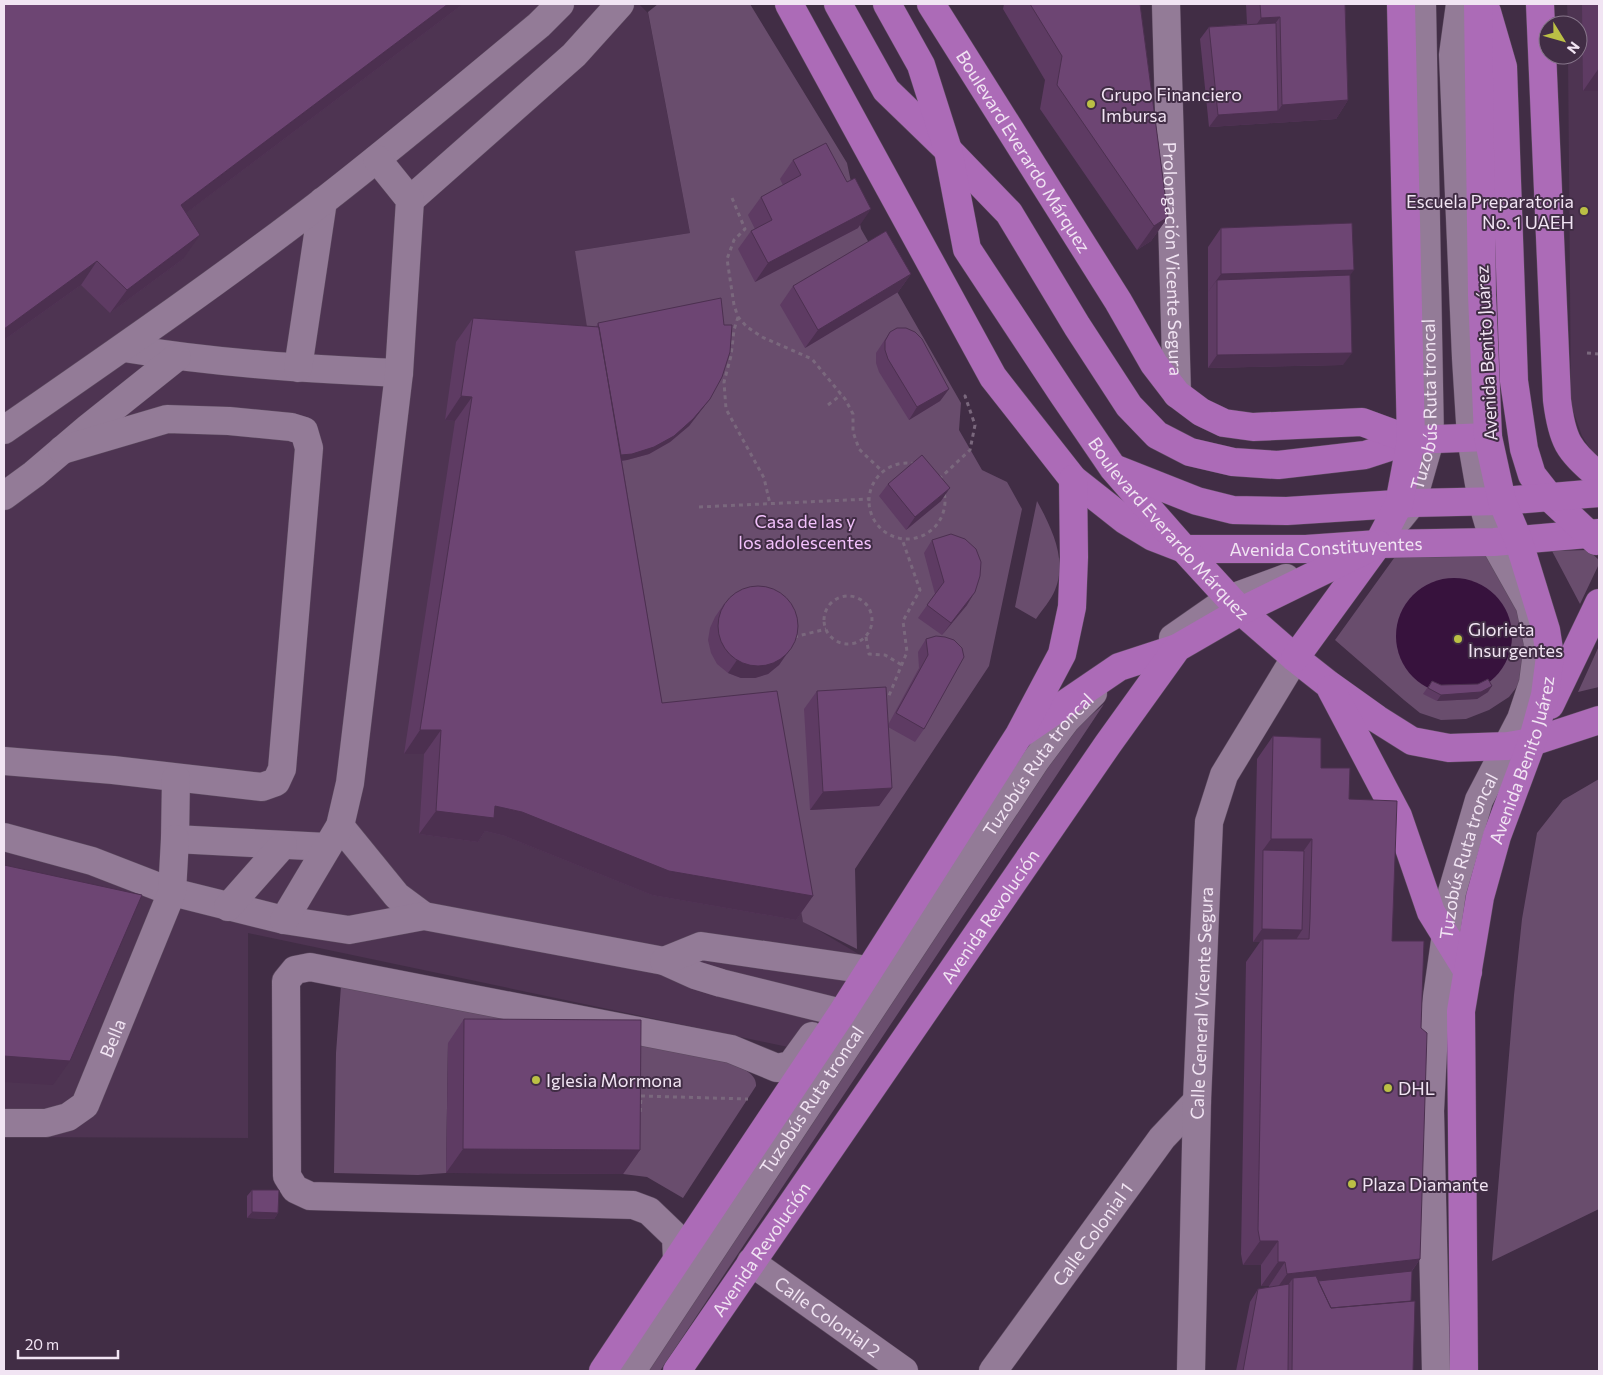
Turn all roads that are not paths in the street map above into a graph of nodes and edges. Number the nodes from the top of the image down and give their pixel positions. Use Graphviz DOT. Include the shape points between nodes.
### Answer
graph roads {
  1 [pos="560,4"];
  2 [pos="620,4"];
  3 [pos="789,4"];
  4 [pos="838,4"];
  5 [pos="888,4"];
  6 [pos="931,4"];
  7 [pos="1166,4"];
  8 [pos="1401,4"];
  9 [pos="1422,4"];
  10 [pos="1460,4"];
  11 [pos="1478,4"];
  12 [pos="1485,4"];
  13 [pos="1540,4"];
  14 [pos="948,150"];
  15 [pos="378,159"];
  16 [pos="410,200"];
  17 [pos="323,201"];
  18 [pos="124,348"];
  19 [pos="177,357"];
  20 [pos="298,368"];
  21 [pos="399,373"];
  22 [pos="1177,394"];
  23 [pos="4,430"];
  24 [pos="1479,438"];
  25 [pos="1420,440"];
  26 [pos="62,450"];
  27 [pos="1114,468"];
  28 [pos="1599,476"];
  29 [pos="1073,479"];
  30 [pos="1599,493"];
  31 [pos="4,496"];
  32 [pos="1550,498"];
  33 [pos="1492,501"];
  34 [pos="1405,503"];
  35 [pos="1595,537"];
  36 [pos="1506,540"];
  37 [pos="1378,544"];
  38 [pos="1184,549"];
  39 [pos="1599,604"];
  40 [pos="1235,605"];
  41 [pos="1177,648"];
  42 [pos="1295,658"];
  43 [pos="1119,667"];
  44 [pos="1328,684"];
  45 [pos="1599,720"];
  46 [pos="1019,735"];
  47 [pos="1520,744"];
  48 [pos="4,761"];
  49 [pos="176,778"];
  50 [pos="334,836"];
  51 [pos="4,837"];
  52 [pos="175,839"];
  53 [pos="283,845"];
  54 [pos="172,892"];
  55 [pos="228,906"];
  56 [pos="424,916"];
  57 [pos="284,920"];
  58 [pos="1446,935"];
  59 [pos="664,961"];
  60 [pos="868,970"];
  61 [pos="1468,972"];
  62 [pos="842,1013"];
  63 [pos="1197,1101"];
  64 [pos="4,1123"];
  65 [pos="677,1259"];
  66 [pos="751,1262"];
  67 [pos="603,1371"];
  68 [pos="632,1371"];
  69 [pos="677,1371"];
  70 [pos="904,1371"];
  71 [pos="992,1371"];
  72 [pos="1191,1371"];
  73 [pos="1436,1371"];
  74 [pos="1464,1371"];
  1 -- 15 [label="street"];
  2 -- 16 [label="street" via="574,55"];
  3 -- 29 [label="main road" via="993,377"];
  4 -- 14 [label="main road, Boulevard Everardo Márquez" via="886,90"];
  5 -- 14 [label="main road, Boulevard Everardo Márquez" via="921,65"];
  6 -- 22 [label="main road, Boulevard Everardo Márquez" via="1118,301 1154,364"];
  7 -- 22 [label="street, Prolongación Vicente Segura"];
  8 -- 25 [label="main road"];
  9 -- 25 [label="street, Tuzobús Ruta troncal"];
  10 -- 24 [label="street, Tuzobús Ruta troncal" via="1453,55 1466,358"];
  11 -- 24 [label="main road, Avenida Benito Juárez" via="1482,294"];
  12 -- 32 [label="main road" via="1503,67 1518,416 1532,475"];
  13 -- 28 [label="main road" via="1556,400 1565,441 1580,461"];
  14 -- 25 [label="main road, Boulevard Everardo Márquez" via="1008,212 1129,406 1157,435 1190,452 1233,462 1278,465 1365,455"];
  14 -- 27 [label="main road, Boulevard Everardo Márquez" via="967,249"];
  15 -- 16 [label="street"];
  15 -- 17 [label="street"];
  16 -- 21 [label="street"];
  17 -- 18 [label="street"];
  17 -- 20 [label="street"];
  18 -- 19 [label="street"];
  18 -- 23 [label="street"];
  19 -- 20 [label="street"];
  19 -- 26 [label="street"];
  20 -- 21 [label="street"];
  21 -- 50 [label="street" via="350,783"];
  22 -- 25 [label="main road, Boulevard Everardo Márquez" via="1201,412 1224,422 1253,427 1362,422"];
  24 -- 25 [label="main road, Boulevard Everardo Márquez"];
  24 -- 33 [label="street, Tuzobús Ruta troncal"];
  25 -- 34 [label="main road"];
  26 -- 31 [label="street"];
  26 -- 49 [label="street" via="168,419 229,421 304,431 309,448 282,769 276,782 262,787"];
  27 -- 34 [label="main road, Avenida Constituyentes" via="1197,501 1233,510 1287,511"];
  27 -- 38 [label="main road, Boulevard Everardo Márquez"];
  29 -- 38 [label="main road, Avenida Constituyentes" via="1125,520"];
  29 -- 46 [label="main road" via="1072,607 1062,654"];
  30 -- 32 [label="main road, Avenida Constituyentes"];
  32 -- 33 [label="main road, Avenida Constituyentes"];
  32 -- 35 [label="main road"];
  33 -- 34 [label="main road, Avenida Constituyentes"];
  33 -- 36 [label="main road, Avenida Benito Juárez"];
  34 -- 37 [label="main road"];
  35 -- 36 [label="main road, Avenida Constituyentes"];
  36 -- 37 [label="main road, Avenida Constituyentes"];
  36 -- 47 [label="main road, Avenida Benito Juárez" via="1546,630 1550,656 1545,696"];
  37 -- 38 [label="main road, Avenida Constituyentes" via="1306,549"];
  37 -- 40 [label="main road, Avenida Revolución"];
  37 -- 42 [label="main road"];
  38 -- 40 [label="main road, Boulevard Everardo Márquez"];
  39 -- 47 [label="main road"];
  40 -- 41 [label="main road, Avenida Revolución"];
  40 -- 42 [label="main road, Boulevard Everardo Márquez"];
  40 -- 43 [label="street, Tuzobús Ruta troncal"];
  41 -- 43 [label="main road"];
  41 -- 66 [label="main road, Avenida Revolución"];
  42 -- 44 [label="main road, Boulevard Everardo Márquez"];
  42 -- 63 [label="street, Calle General Vicente Segura" via="1224,775 1209,822"];
  43 -- 46 [label="main road"];
  43 -- 68 [label="street, Tuzobús Ruta troncal" via="1066,720 1036,760"];
  44 -- 47 [label="main road, Boulevard Everardo Márquez" via="1412,741 1449,748"];
  44 -- 58 [label="main road" via="1398,816 1430,912"];
  45 -- 47 [label="main road, Boulevard Everardo Márquez"];
  46 -- 60 [label="main road"];
  47 -- 58 [label="street, Tuzobús Ruta troncal" via="1480,800 1452,892"];
  47 -- 61 [label="main road, Avenida Benito Juárez" via="1480,897"];
  48 -- 49 [label="street"];
  49 -- 52 [label="street, Bella"];
  50 -- 53 [label="street"];
  50 -- 56 [label="street" via="397,896"];
  50 -- 57 [label="street"];
  51 -- 54 [label="street" via="92,861"];
  52 -- 53 [label="street"];
  52 -- 54 [label="street, Bella"];
  53 -- 55 [label="street"];
  54 -- 55 [label="street"];
  54 -- 64 [label="street, Bella" via="85,1105 68,1117 46,1123"];
  55 -- 57 [label="street"];
  56 -- 57 [label="street" via="349,930"];
  56 -- 59 [label="street"];
  58 -- 61 [label="main road"];
  58 -- 73 [label="street, Tuzobús Ruta troncal" via="1435,1011 1430,1111"];
  59 -- 60 [label="street" via="701,946"];
  59 -- 62 [label="street" via="721,983"];
  60 -- 62 [label="main road"];
  61 -- 74 [label="main road, Avenida Benito Juárez" via="1461,1011"];
  62 -- 65 [label="main road"];
  62 -- 65 [label="street" via="816,1030 791,1066 778,1068 731,1049 310,967 295,970 286,981 287,1176 295,1189 310,1196 633,1205 649,1211 676,1237"];
  63 -- 71 [label="street, Calle Colonial 1" via="1162,1138"];
  63 -- 72 [label="street, Calle General Vicente Segura"];
  65 -- 67 [label="main road"];
  66 -- 69 [label="main road, Avenida Revolución"];
  66 -- 70 [label="street, Calle Colonial 2"];
}
